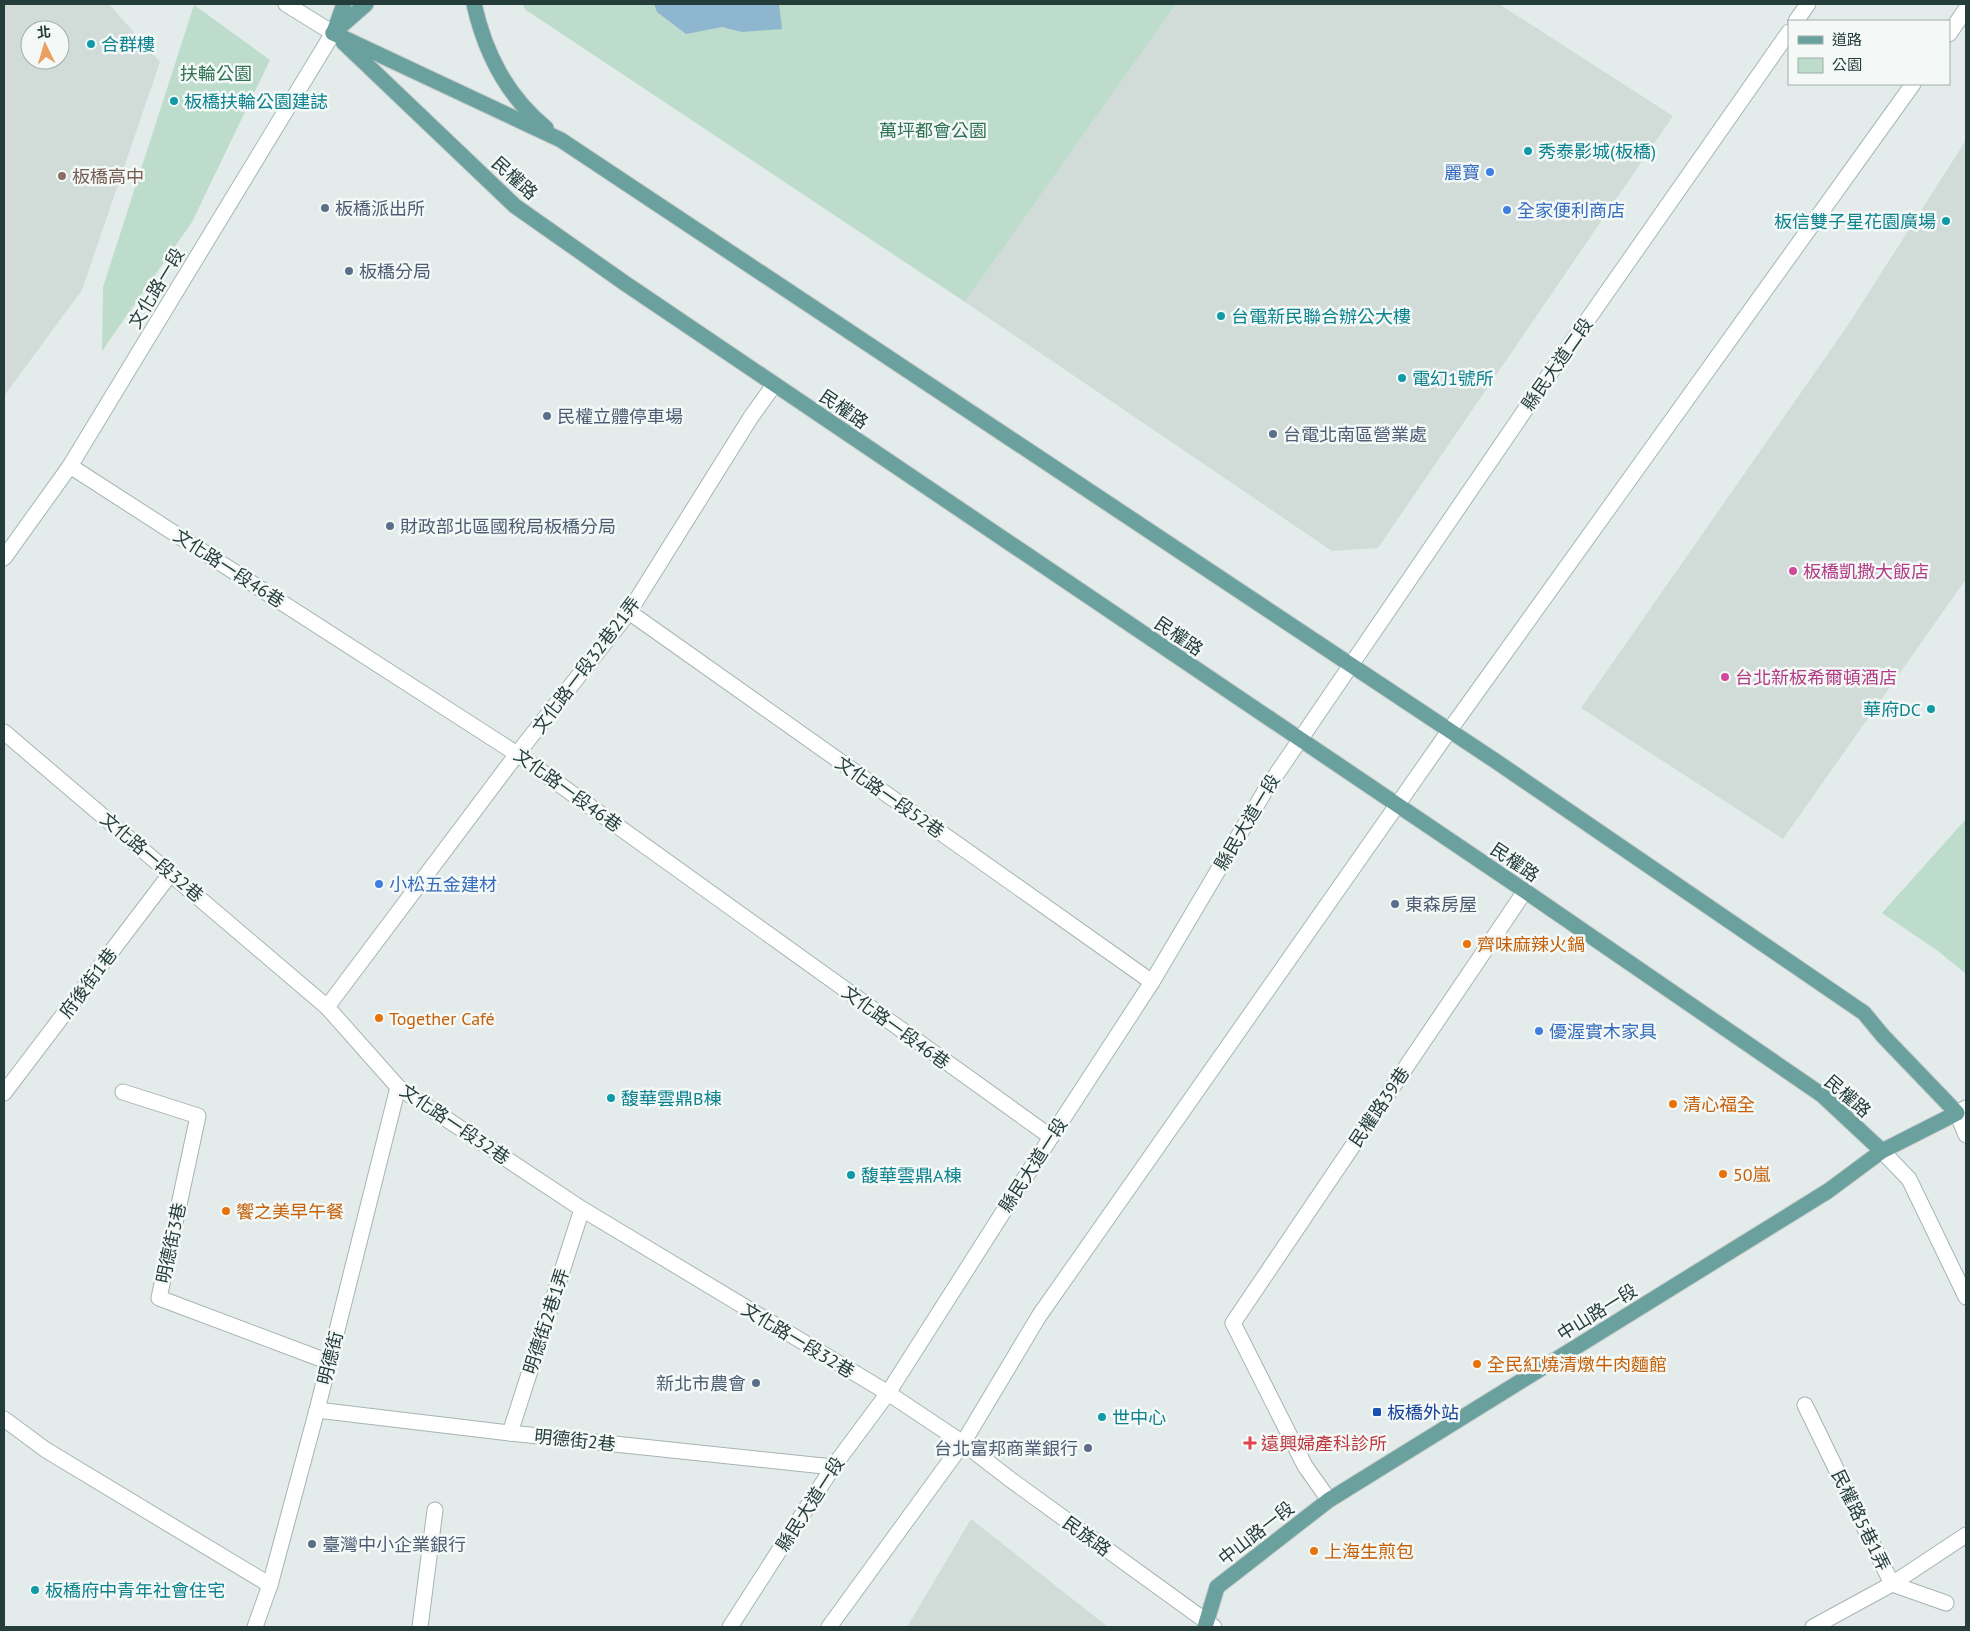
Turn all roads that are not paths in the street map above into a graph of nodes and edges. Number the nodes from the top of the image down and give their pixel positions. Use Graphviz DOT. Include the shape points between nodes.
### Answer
graph roads {
  1 [pos="286,4"];
  2 [pos="344,4"];
  3 [pos="366,4"];
  4 [pos="474,4"];
  5 [pos="1808,4"];
  6 [pos="1966,9"];
  7 [pos="1797,20"];
  8 [pos="333,33"];
  9 [pos="1788,33"];
  10 [pos="1950,33"];
  11 [pos="1912,85"];
  12 [pos="561,140"];
  13 [pos="774,385"];
  14 [pos="70,466"];
  15 [pos="4,558"];
  16 [pos="629,612"];
  17 [pos="1351,666"];
  18 [pos="1328,699"];
  19 [pos="1449,731"];
  20 [pos="4,732"];
  21 [pos="1300,740"];
  22 [pos="517,754"];
  23 [pos="1398,805"];
  24 [pos="171,873"];
  25 [pos="1525,891"];
  26 [pos="1152,982"];
  27 [pos="328,1007"];
  28 [pos="398,1086"];
  29 [pos="123,1092"];
  30 [pos="4,1094"];
  31 [pos="1962,1110"];
  32 [pos="1966,1135"];
  33 [pos="1050,1137"];
  34 [pos="1882,1151"];
  35 [pos="582,1209"];
  36 [pos="1966,1297"];
  37 [pos="329,1362"];
  38 [pos="888,1393"];
  39 [pos="1805,1405"];
  40 [pos="317,1410"];
  41 [pos="4,1418"];
  42 [pos="510,1433"];
  43 [pos="963,1443"];
  44 [pos="833,1467"];
  45 [pos="1329,1500"];
  46 [pos="435,1510"];
  47 [pos="1966,1536"];
  48 [pos="1892,1584"];
  49 [pos="270,1585"];
  50 [pos="1946,1603"];
  51 [pos="1209,1626"];
  52 [pos="255,1627"];
  53 [pos="420,1627"];
  54 [pos="730,1627"];
  55 [pos="830,1627"];
  56 [pos="1813,1627"];
  1 -- 8 [label="main road, 民權路"];
  2 -- 8 [label="main road, 文化路一段"];
  3 -- 8 [label="main road, 文化路一段"];
  4 -- 12 [label="main road" via="480,30 512,92 534,118"];
  5 -- 7 [label="main road"];
  6 -- 10 [label="main road"];
  8 -- 12 [label="main road, 民權路"];
  8 -- 13 [label="main road, 民權路" via="515,206"];
  8 -- 14 [label="main road, 文化路一段"];
  9 -- 17 [label="main road, 縣民大道二段" via="1550,372"];
  11 -- 19 [label="main road"];
  12 -- 17 [label="main road, 民權路"];
  13 -- 16 [label="main road, 文化路一段32巷21弄" via="750,417"];
  13 -- 21 [label="main road, 民權路"];
  14 -- 15 [label="main road, 文化路一段"];
  14 -- 22 [label="main road, 文化路一段46巷"];
  16 -- 22 [label="main road, 文化路一段32巷21弄"];
  16 -- 26 [label="main road, 文化路一段52巷"];
  17 -- 18 [label="main road, 縣民大道二段"];
  17 -- 19 [label="main road, 民權路"];
  18 -- 21 [label="main road, 縣民大道一段"];
  19 -- 23 [label="main road"];
  19 -- 31 [label="main road, 民權路" via="1864,1013 1883,1036"];
  20 -- 24 [label="main road, 文化路一段32巷"];
  21 -- 23 [label="main road, 民權路"];
  21 -- 26 [label="main road, 縣民大道一段" via="1265,791"];
  22 -- 27 [label="main road, 文化路一段32巷21弄"];
  22 -- 33 [label="main road, 文化路一段46巷"];
  23 -- 25 [label="main road, 民權路"];
  23 -- 43 [label="main road" via="1039,1316"];
  24 -- 27 [label="main road, 文化路一段32巷"];
  24 -- 30 [label="main road, 府後街1巷"];
  25 -- 34 [label="main road, 民權路" via="1822,1095"];
  25 -- 45 [label="main road, 民權路39巷" via="1233,1323 1305,1466"];
  26 -- 33 [label="main road, 縣民大道一段"];
  27 -- 28 [label="main road, 文化路一段32巷"];
  28 -- 35 [label="main road, 文化路一段32巷"];
  28 -- 37 [label="main road, 明德街"];
  29 -- 37 [label="main road, 明德街3巷" via="198,1116 159,1298"];
  31 -- 32 [label="main road, 民權路"];
  31 -- 34 [label="main road, 中山路一段"];
  33 -- 38 [label="main road, 縣民大道一段"];
  34 -- 36 [label="main road, 民權路" via="1909,1179"];
  34 -- 45 [label="main road, 中山路一段" via="1828,1191"];
  35 -- 38 [label="main road, 文化路一段32巷"];
  35 -- 42 [label="main road, 明德街2巷1弄"];
  37 -- 40 [label="main road, 明德街"];
  38 -- 43 [label="main road, 文化路一段32巷"];
  38 -- 44 [label="main road, 縣民大道一段"];
  39 -- 48 [label="main road, 民權路5巷1弄"];
  40 -- 42 [label="main road, 明德街2巷"];
  40 -- 49 [label="main road, 明德街"];
  41 -- 49 [label="main road" via="46,1450"];
  42 -- 44 [label="main road, 明德街2巷"];
  43 -- 51 [label="main road, 民族路"];
  43 -- 55 [label="main road"];
  44 -- 54 [label="main road, 縣民大道一段"];
  45 -- 51 [label="main road, 中山路一段" via="1217,1587"];
  46 -- 53 [label="main road"];
  47 -- 48 [label="main road"];
  48 -- 50 [label="main road, 民權路5巷1弄"];
  48 -- 56 [label="main road"];
  49 -- 52 [label="main road, 明德街"];
}
